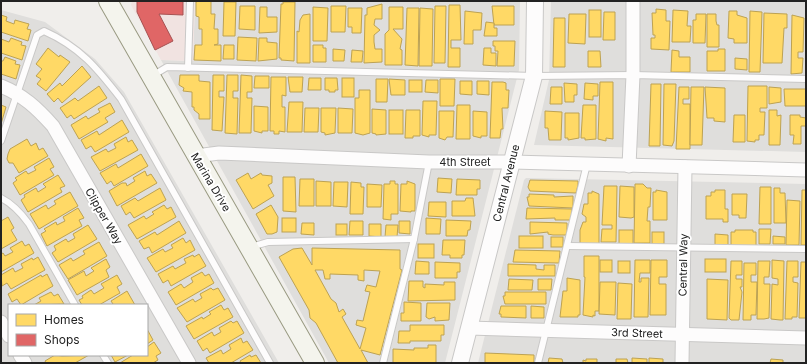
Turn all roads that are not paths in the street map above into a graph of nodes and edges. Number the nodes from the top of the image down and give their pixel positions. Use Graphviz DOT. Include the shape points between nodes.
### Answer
graph roads {
  1 [pos="108,1"];
  2 [pos="190,1"];
  3 [pos="535,1"];
  4 [pos="633,1"];
  5 [pos="188,68"];
  6 [pos="633,75"];
  7 [pos="534,76"];
  8 [pos="150,78"];
  9 [pos="806,79"];
  10 [pos="1,86"];
  11 [pos="17,92"];
  12 [pos="1,141"];
  13 [pos="196,156"];
  14 [pos="429,162"];
  15 [pos="512,162"];
  16 [pos="587,164"];
  17 [pos="629,166"];
  18 [pos="684,167"];
  19 [pos="806,170"];
  20 [pos="1,198"];
  21 [pos="414,239"];
  22 [pos="568,246"];
  23 [pos="250,247"];
  24 [pos="683,248"];
  25 [pos="806,249"];
  26 [pos="74,304"];
  27 [pos="1,322"];
  28 [pos="469,328"];
  29 [pos="546,331"];
  30 [pos="8,334"];
  31 [pos="682,335"];
  32 [pos="806,338"];
  33 [pos="189,363"];
  34 [pos="270,363"];
  35 [pos="315,363"];
  36 [pos="383,363"];
  37 [pos="460,363"];
  38 [pos="538,363"];
  39 [pos="682,363"];
  1 -- 8 [label="main road, Marina Drive"];
  2 -- 5 [label="lane"];
  3 -- 7 [label="street, Central Avenue"];
  4 -- 6 [label="street"];
  5 -- 7 [label="lane"];
  5 -- 8 [label="lane" via="167,67"];
  6 -- 7 [label="lane"];
  6 -- 9 [label="lane"];
  6 -- 17 [label="street"];
  7 -- 15 [label="street, Central Avenue"];
  8 -- 13 [label="main road, Marina Drive"];
  10 -- 11 [label="street, Clipper Way"];
  11 -- 12 [label="lane"];
  11 -- 33 [label="street, Clipper Way" via="38,109 53,126"];
  11 -- 34 [label="lane" via="37,35 44,31 61,38 94,65 121,99"];
  13 -- 14 [label="street, 4th Street" via="219,153"];
  13 -- 23 [label="main road, Marina Drive"];
  14 -- 15 [label="street, 4th Street"];
  14 -- 21 [label="lane"];
  15 -- 16 [label="street, 4th Street"];
  15 -- 28 [label="street, Central Avenue"];
  16 -- 17 [label="street, 4th Street"];
  16 -- 22 [label="lane"];
  17 -- 18 [label="street, 4th Street"];
  18 -- 19 [label="street, 4th Street"];
  18 -- 24 [label="street, Central Way"];
  20 -- 26 [label="lane" via="20,212 29,224"];
  21 -- 23 [label="lane" via="268,242"];
  21 -- 36 [label="lane"];
  22 -- 24 [label="lane"];
  22 -- 29 [label="lane"];
  23 -- 35 [label="main road, Marina Drive"];
  24 -- 25 [label="lane"];
  24 -- 31 [label="street, Central Way"];
  27 -- 30 [label="street"];
  28 -- 29 [label="street, 3rd Street"];
  28 -- 37 [label="street, Central Avenue"];
  29 -- 31 [label="street, 3rd Street"];
  29 -- 38 [label="lane"];
  31 -- 32 [label="street, 3rd Street"];
  31 -- 39 [label="street, Central Way"];
}
